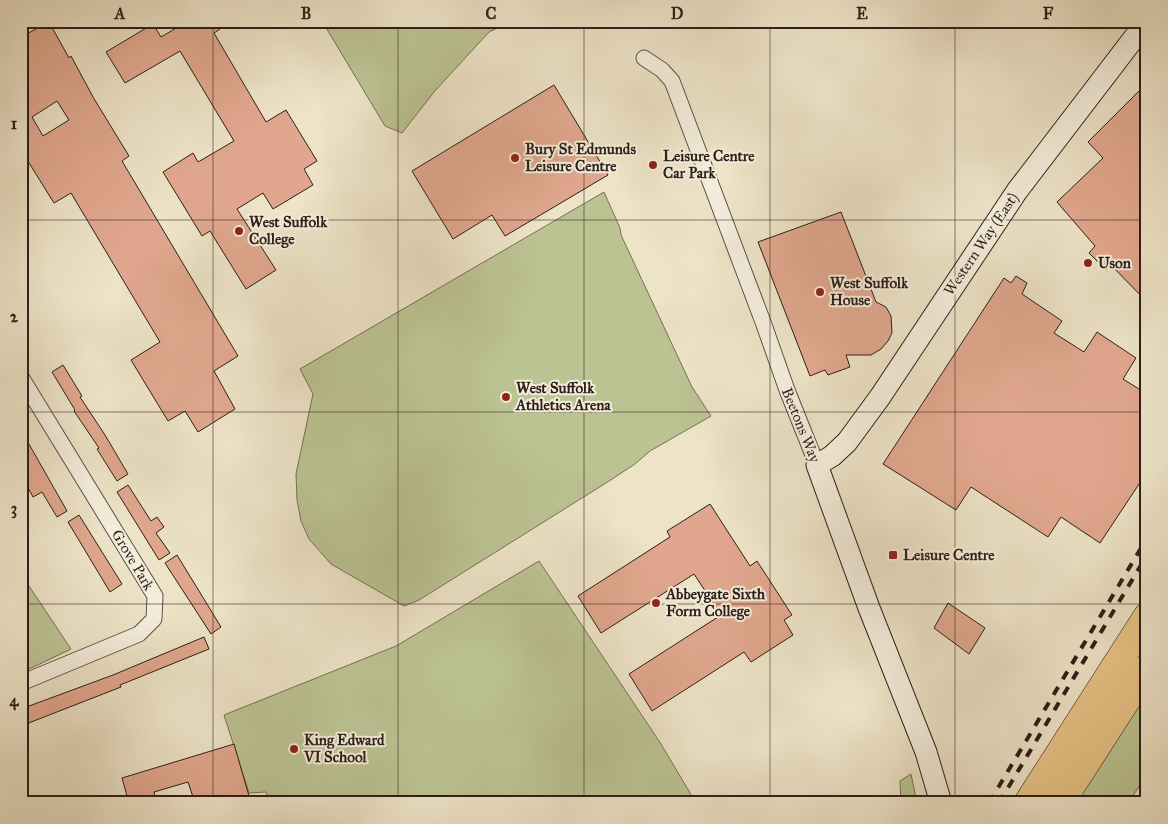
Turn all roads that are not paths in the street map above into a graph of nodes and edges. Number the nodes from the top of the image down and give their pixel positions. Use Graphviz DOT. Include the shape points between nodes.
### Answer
graph roads {
  1 [pos="1146,21"];
  2 [pos="644,58"];
  3 [pos="21,377"];
  4 [pos="817,465"];
  5 [pos="1147,617"];
  6 [pos="1147,668"];
  7 [pos="21,683"];
  8 [pos="941,803"];
  9 [pos="1028,803"];
  10 [pos="1060,803"];
  1 -- 4 [label="street, Western Way (East)" via="1016,191 847,442"];
  2 -- 4 [label="street, Beetons Way" via="672,81 786,390"];
  3 -- 7 [label="street, Grove Park" via="155,596 154,619 139,634"];
  4 -- 8 [label="street, Beetons Way" via="926,752"];
  5 -- 9 [label="highway"];
  6 -- 10 [label="highway"];
}
